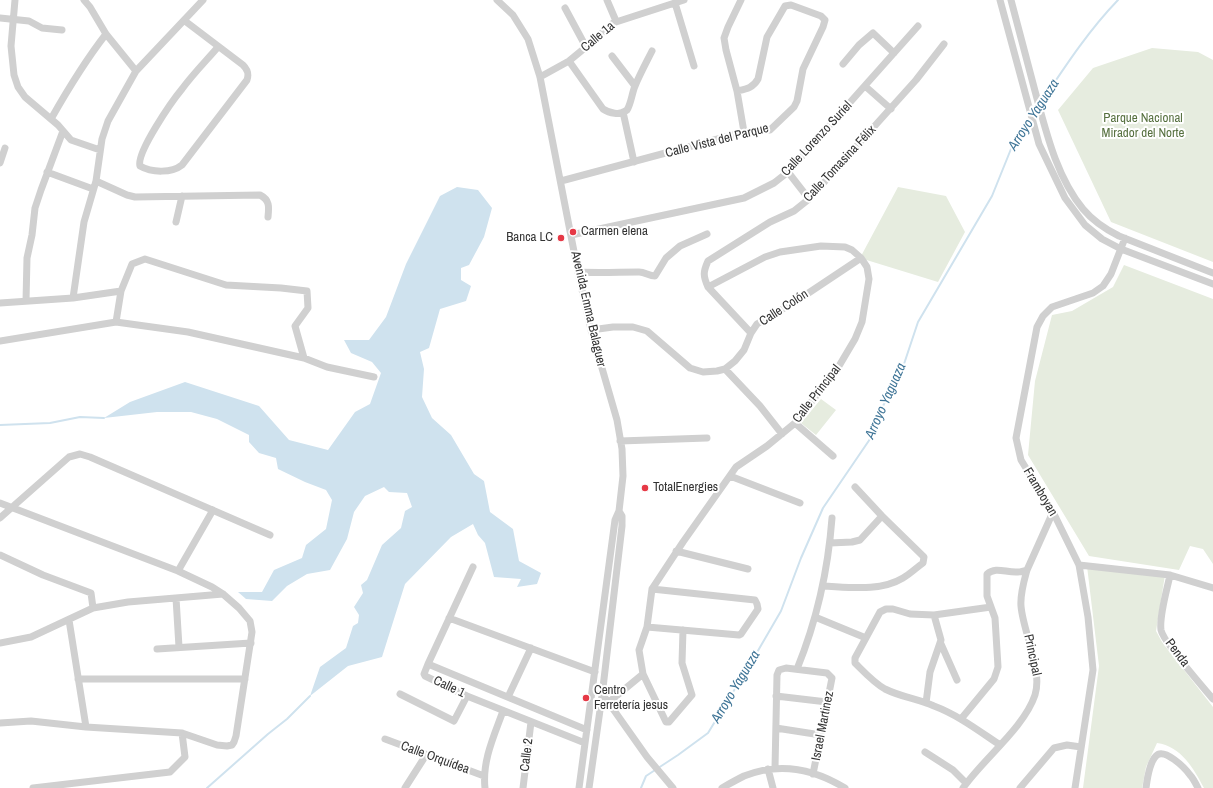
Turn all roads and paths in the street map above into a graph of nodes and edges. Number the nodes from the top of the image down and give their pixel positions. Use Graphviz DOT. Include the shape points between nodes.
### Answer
graph roads {
  1 [pos="15,0"];
  2 [pos="84,0"];
  3 [pos="203,0"];
  4 [pos="497,0"];
  5 [pos="607,0"];
  6 [pos="684,0"];
  7 [pos="741,0"];
  8 [pos="1000,0"];
  9 [pos="1011,0"];
  10 [pos="675,2"];
  11 [pos="565,8"];
  12 [pos="0,18"];
  13 [pos="14,20"];
  14 [pos="185,21"];
  15 [pos="616,21"];
  16 [pos="918,26"];
  17 [pos="62,30"];
  18 [pos="106,34"];
  19 [pos="1022,42"];
  20 [pos="944,44"];
  21 [pos="1012,44"];
  22 [pos="218,47"];
  23 [pos="586,47"];
  24 [pos="652,51"];
  25 [pos="894,53"];
  26 [pos="612,56"];
  27 [pos="569,61"];
  28 [pos="843,64"];
  29 [pos="694,66"];
  30 [pos="136,71"];
  31 [pos="540,77"];
  32 [pos="635,86"];
  33 [pos="865,86"];
  34 [pos="737,91"];
  35 [pos="890,109"];
  36 [pos="623,112"];
  37 [pos="51,119"];
  38 [pos="63,131"];
  39 [pos="744,132"];
  40 [pos="5,148"];
  41 [pos="100,150"];
  42 [pos="634,162"];
  43 [pos="0,163"];
  44 [pos="47,172"];
  45 [pos="788,172"];
  46 [pos="96,181"];
  47 [pos="561,181"];
  48 [pos="93,189"];
  49 [pos="182,196"];
  50 [pos="809,199"];
  51 [pos="268,217"];
  52 [pos="176,222"];
  53 [pos="707,234"];
  54 [pos="571,235"];
  55 [pos="1125,238"];
  56 [pos="1121,249"];
  57 [pos="861,258"];
  58 [pos="578,272"];
  59 [pos="1213,273"];
  60 [pos="1213,284"];
  61 [pos="708,287"];
  62 [pos="121,291"];
  63 [pos="73,298"];
  64 [pos="26,301"];
  65 [pos="0,303"];
  66 [pos="116,322"];
  67 [pos="592,330"];
  68 [pos="751,332"];
  69 [pos="0,341"];
  70 [pos="304,358"];
  71 [pos="724,369"];
  72 [pos="374,377"];
  73 [pos="795,423"];
  74 [pos="782,434"];
  75 [pos="707,438"];
  76 [pos="620,440"];
  77 [pos="833,456"];
  78 [pos="730,476"];
  79 [pos="855,487"];
  80 [pos="0,503"];
  81 [pos="800,503"];
  82 [pos="11,508"];
  83 [pos="213,510"];
  84 [pos="620,511"];
  85 [pos="1053,512"];
  86 [pos="882,516"];
  87 [pos="0,518"];
  88 [pos="832,518"];
  89 [pos="270,535"];
  90 [pos="830,543"];
  91 [pos="676,551"];
  92 [pos="0,556"];
  93 [pos="1080,565"];
  94 [pos="473,567"];
  95 [pos="748,569"];
  96 [pos="1027,570"];
  97 [pos="178,571"];
  98 [pos="1170,576"];
  99 [pos="823,586"];
  100 [pos="1213,588"];
  101 [pos="652,589"];
  102 [pos="223,594"];
  103 [pos="176,598"];
  104 [pos="991,607"];
  105 [pos="93,608"];
  106 [pos="934,616"];
  107 [pos="815,617"];
  108 [pos="449,618"];
  109 [pos="69,620"];
  110 [pos="648,627"];
  111 [pos="683,630"];
  112 [pos="866,638"];
  113 [pos="0,643"];
  114 [pos="251,643"];
  115 [pos="941,644"];
  116 [pos="179,647"];
  117 [pos="531,648"];
  118 [pos="157,649"];
  119 [pos="428,664"];
  120 [pos="796,669"];
  121 [pos="595,672"];
  122 [pos="643,674"];
  123 [pos="78,679"];
  124 [pos="245,679"];
  125 [pos="957,680"];
  126 [pos="592,690"];
  127 [pos="400,694"];
  128 [pos="467,696"];
  129 [pos="602,696"];
  130 [pos="776,696"];
  131 [pos="508,697"];
  132 [pos="1213,699"];
  133 [pos="609,702"];
  134 [pos="827,702"];
  135 [pos="926,703"];
  136 [pos="503,711"];
  137 [pos="961,718"];
  138 [pos="531,722"];
  139 [pos="0,723"];
  140 [pos="86,727"];
  141 [pos="776,728"];
  142 [pos="587,730"];
  143 [pos="182,733"];
  144 [pos="821,735"];
  145 [pos="385,739"];
  146 [pos="585,743"];
  147 [pos="1000,745"];
  148 [pos="1081,747"];
  149 [pos="925,752"];
  150 [pos="426,755"];
  151 [pos="771,768"];
  152 [pos="813,774"];
  153 [pos="484,776"];
  154 [pos="964,786"];
  155 [pos="672,787"];
  156 [pos="33,788"];
  157 [pos="405,788"];
  158 [pos="486,788"];
  159 [pos="523,788"];
  160 [pos="579,788"];
  161 [pos="589,788"];
  162 [pos="723,788"];
  163 [pos="772,788"];
  164 [pos="845,788"];
  165 [pos="1020,788"];
  166 [pos="1075,788"];
  167 [pos="1146,788"];
  168 [pos="1198,788"];
  1 -- 13 [label="street"];
  2 -- 18 [label="street"];
  3 -- 14 [label="street"];
  4 -- 31 [label="street, Avenida Emma Balaguer" via="512,15 528,39"];
  5 -- 15 [label="street"];
  6 -- 10 [label="street, Calle 1a"];
  7 -- 34 [label="street" via="724,38"];
  8 -- 21 [label="street"];
  9 -- 19 [label="street"];
  10 -- 15 [label="street, Calle 1a"];
  10 -- 29 [label="street"];
  11 -- 23 [label="street"];
  12 -- 13 [label="street"];
  13 -- 17 [label="street" via="29,21 42,28"];
  13 -- 37 [label="street" via="11,46 18,87 29,101"];
  14 -- 22 [label="street"];
  14 -- 30 [label="street"];
  15 -- 23 [label="street, Calle 1a"];
  16 -- 25 [label="street, Calle Lorenzo Suriel"];
  18 -- 30 [label="street"];
  18 -- 37 [label="street" via="81,68"];
  19 -- 21 [label="street"];
  19 -- 55 [label="street" via="1047,136 1067,185 1084,210 1105,229"];
  20 -- 35 [label="street, Calle Tomasina Félix"];
  21 -- 56 [label="street" via="1039,144 1065,198 1085,225 1102,239"];
  22 -- 22 [label="street" via="181,89 164,114 143,151 140,166 152,170 166,170 182,165 245,84 248,76 246,68"];
  23 -- 27 [label="street, Calle 1a"];
  24 -- 32 [label="street"];
  25 -- 28 [label="street" via="876,31 859,45"];
  25 -- 33 [label="street, Calle Lorenzo Suriel"];
  26 -- 32 [label="street"];
  27 -- 31 [label="street, Calle 1a"];
  27 -- 36 [label="street" via="603,109 616,114"];
  30 -- 41 [label="street" via="108,121"];
  31 -- 47 [label="street, Avenida Emma Balaguer"];
  32 -- 36 [label="street" via="627,109"];
  33 -- 35 [label="street"];
  33 -- 45 [label="street, Calle Lorenzo Suriel"];
  34 -- 39 [label="street"];
  34 -- 39 [label="street, Calle Vista del Parque" via="750,88 758,79 767,37 785,6 791,5 821,16 825,20 803,69 794,107 770,130"];
  35 -- 50 [label="street, Calle Tomasina Félix"];
  36 -- 42 [label="street"];
  37 -- 38 [label="street"];
  38 -- 41 [label="street" via="71,140"];
  38 -- 44 [label="street"];
  39 -- 42 [label="street, Calle Vista del Parque"];
  40 -- 43 [label="street"];
  41 -- 46 [label="street"];
  42 -- 47 [label="street, Calle Vista del Parque"];
  44 -- 48 [label="street"];
  44 -- 64 [label="street" via="35,208 27,258"];
  45 -- 50 [label="street"];
  45 -- 54 [label="street, Calle Lorenzo Suriel" via="774,183 744,198"];
  46 -- 48 [label="street"];
  46 -- 49 [label="street" via="135,197"];
  47 -- 54 [label="street, Avenida Emma Balaguer"];
  48 -- 63 [label="street" via="84,222"];
  49 -- 51 [label="street" via="260,195 268,201"];
  49 -- 52 [label="street"];
  50 -- 61 [label="street, Calle Tomasina Félix" via="794,211 770,222 708,261 704,278"];
  53 -- 58 [label="street" via="680,246 666,258 655,276 642,272"];
  54 -- 58 [label="street, Avenida Emma Balaguer"];
  55 -- 56 [label="street, Framboyan"];
  55 -- 59 [label="street"];
  56 -- 60 [label="street"];
  56 -- 85 [label="street, Framboyan" via="1103,286 1093,293 1052,307 1037,327 1016,438 1021,460"];
  57 -- 61 [label="street" via="852,250 832,245 780,252 752,263"];
  57 -- 68 [label="street, Calle Colón" via="757,324"];
  57 -- 73 [label="street, Calle Principal" via="867,267 869,279 862,322 855,340 839,366"];
  58 -- 67 [label="street, Avenida Emma Balaguer"];
  61 -- 68 [label="street"];
  62 -- 63 [label="street"];
  62 -- 66 [label="street"];
  62 -- 70 [label="street" via="132,264 145,259 226,285 307,291 308,308 295,326"];
  63 -- 64 [label="street"];
  64 -- 65 [label="street"];
  66 -- 69 [label="street"];
  66 -- 70 [label="street" via="188,332"];
  67 -- 71 [label="street" via="633,327 647,332 690,368 702,372"];
  67 -- 76 [label="street, Avenida Emma Balaguer" via="617,420"];
  68 -- 71 [label="street, Calle Colón" via="744,350"];
  70 -- 72 [label="street" via="327,367"];
  71 -- 74 [label="street" via="760,406"];
  73 -- 74 [label="street, Calle Principal"];
  73 -- 77 [label="street"];
  74 -- 78 [label="street, Calle Principal" via="736,467"];
  75 -- 76 [label="street"];
  76 -- 84 [label="street, Avenida Emma Balaguer" via="623,476"];
  78 -- 81 [label="street"];
  78 -- 91 [label="street, Calle Principal"];
  79 -- 86 [label="street"];
  80 -- 82 [label="street"];
  82 -- 83 [label="street" via="69,458 80,454"];
  82 -- 87 [label="street"];
  82 -- 97 [label="street"];
  83 -- 89 [label="street"];
  83 -- 97 [label="street"];
  84 -- 121 [label="street, Avenida Emma Balaguer" via="615,520"];
  84 -- 129 [label="street, Avenida Emma Balaguer" via="622,526"];
  85 -- 93 [label="street, Framboyan"];
  85 -- 96 [label="street, Principal"];
  86 -- 90 [label="street" via="860,540"];
  86 -- 99 [label="street" via="924,557 923,563 902,579 884,585 858,588"];
  88 -- 90 [label="street"];
  90 -- 99 [label="street"];
  91 -- 95 [label="street"];
  91 -- 101 [label="street, Calle Principal"];
  92 -- 105 [label="street" via="91,593"];
  93 -- 98 [label="street"];
  93 -- 148 [label="street, Framboyan" via="1093,670"];
  94 -- 108 [label="street, Calle 1"];
  96 -- 104 [label="street" via="998,570 987,574 987,596"];
  96 -- 147 [label="street, Principal" via="1021,606 1037,684 1035,695 1026,713"];
  97 -- 102 [label="street"];
  98 -- 100 [label="street"];
  98 -- 132 [label="street, Penda" via="1161,631 1169,645"];
  99 -- 107 [label="street"];
  101 -- 110 [label="street, Calle Principal"];
  101 -- 111 [label="street" via="754,600 757,604 758,609 741,634"];
  102 -- 103 [label="street"];
  102 -- 114 [label="street" via="250,621"];
  103 -- 105 [label="street"];
  103 -- 116 [label="street"];
  104 -- 106 [label="street"];
  104 -- 137 [label="street" via="995,618 998,667 994,679"];
  105 -- 109 [label="street"];
  106 -- 112 [label="street" via="886,609 880,612"];
  106 -- 115 [label="street"];
  107 -- 112 [label="street"];
  107 -- 120 [label="street" via="809,640"];
  108 -- 117 [label="street"];
  108 -- 119 [label="street, Calle 1"];
  109 -- 113 [label="street" via="31,638"];
  109 -- 123 [label="street"];
  110 -- 111 [label="street"];
  110 -- 122 [label="street, Calle Principal" via="639,650"];
  111 -- 122 [label="street, Calle Principal" via="682,663 692,695 668,722"];
  112 -- 135 [label="street" via="855,658 855,663 884,689"];
  114 -- 116 [label="street"];
  114 -- 124 [label="street"];
  115 -- 125 [label="street"];
  115 -- 135 [label="street" via="930,672"];
  116 -- 118 [label="street"];
  117 -- 121 [label="street"];
  117 -- 131 [label="street"];
  119 -- 128 [label="street, Calle 1" via="424,676"];
  119 -- 131 [label="street"];
  120 -- 130 [label="street" via="779,670"];
  120 -- 134 [label="street, Israel Martinez" via="828,674 832,678"];
  121 -- 126 [label="street, Avenida Emma Balaguer"];
  122 -- 133 [label="street"];
  123 -- 124 [label="street"];
  123 -- 140 [label="street"];
  124 -- 143 [label="street" via="236,736 232,745 217,745"];
  126 -- 129 [label="street"];
  126 -- 142 [label="street, Avenida Emma Balaguer"];
  127 -- 128 [label="street" via="454,721"];
  128 -- 136 [label="street, Calle 1"];
  129 -- 133 [label="street"];
  129 -- 161 [label="street, Avenida Emma Balaguer"];
  130 -- 134 [label="street"];
  130 -- 141 [label="street"];
  131 -- 142 [label="street"];
  133 -- 155 [label="street" via="647,757"];
  134 -- 144 [label="street, Israel Martinez"];
  135 -- 137 [label="street"];
  136 -- 138 [label="street, Calle 1"];
  136 -- 153 [label="street" via="491,744"];
  137 -- 147 [label="street"];
  138 -- 146 [label="street, Calle 1"];
  138 -- 159 [label="street, Calle 2"];
  139 -- 140 [label="street" via="31,721"];
  140 -- 143 [label="street"];
  141 -- 144 [label="street"];
  141 -- 151 [label="street"];
  142 -- 146 [label="street, Avenida Emma Balaguer"];
  143 -- 156 [label="street" via="185,757 170,772"];
  144 -- 152 [label="street, Israel Martinez"];
  145 -- 150 [label="street, Calle Orquídea"];
  146 -- 160 [label="street, Avenida Emma Balaguer"];
  147 -- 154 [label="street, Principal"];
  148 -- 165 [label="street" via="1067,745 1054,748"];
  148 -- 166 [label="street, Framboyan"];
  149 -- 154 [label="street" via="953,770"];
  150 -- 153 [label="street, Calle Orquídea"];
  150 -- 157 [label="street"];
  151 -- 152 [label="street" via="784,767"];
  151 -- 162 [label="street" via="745,776"];
  151 -- 163 [label="street"];
  152 -- 164 [label="street" via="832,780"];
  153 -- 158 [label="street"];
  167 -- 168 [label="street" via="1155,756 1165,753 1190,775"];
}
